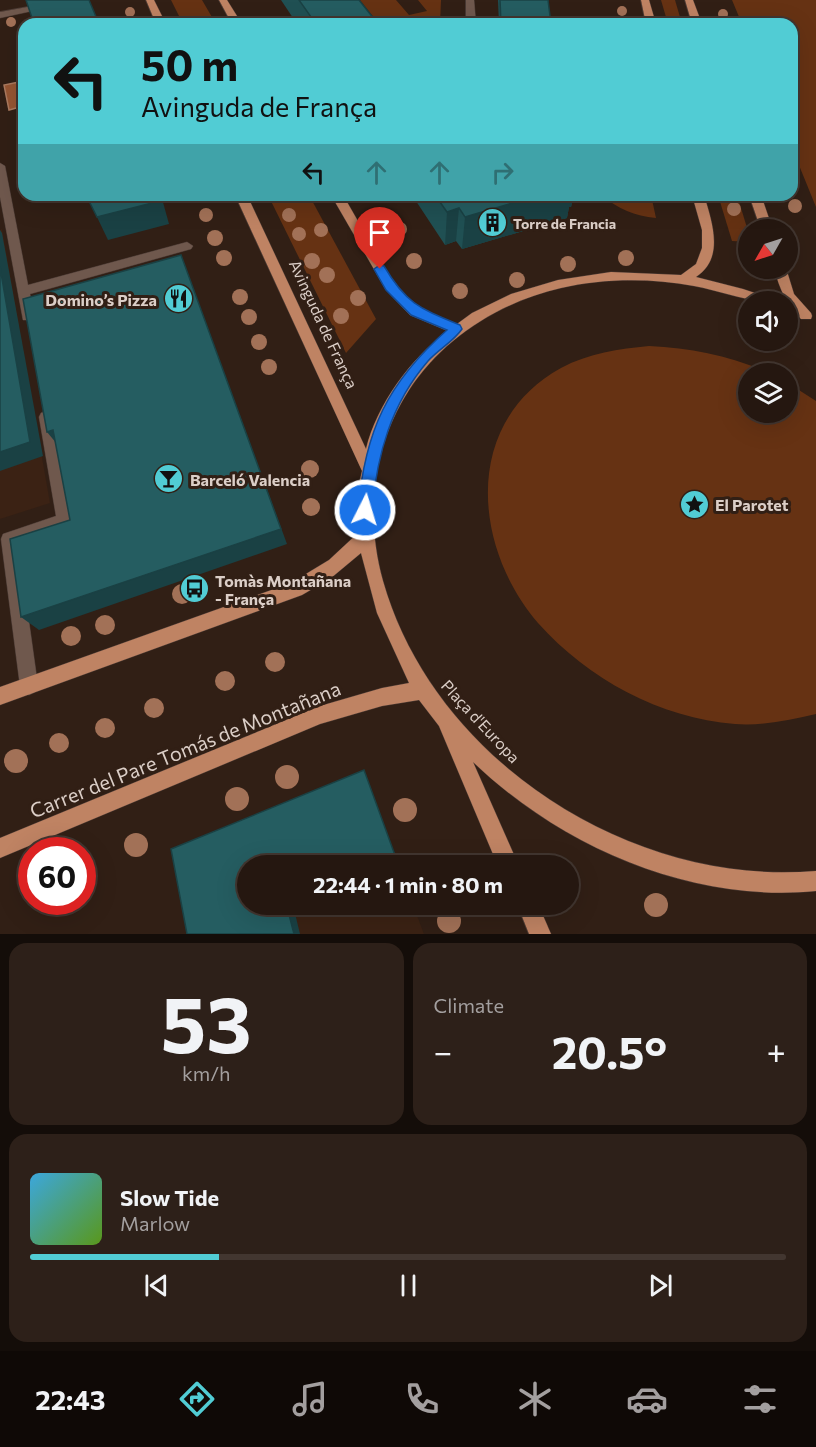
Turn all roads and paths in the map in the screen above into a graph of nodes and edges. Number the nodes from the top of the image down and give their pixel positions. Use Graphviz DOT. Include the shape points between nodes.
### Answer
graph roads {
  1 [pos="79,0"];
  2 [pos="150,0"];
  3 [pos="223,0"];
  4 [pos="470,0"];
  5 [pos="645,0"];
  6 [pos="688,0"];
  7 [pos="0,15"];
  8 [pos="158,18"];
  9 [pos="234,18"];
  10 [pos="471,18"];
  11 [pos="650,18"];
  12 [pos="695,18"];
  13 [pos="0,166"];
  14 [pos="245,201"];
  15 [pos="340,201"];
  16 [pos="700,201"];
  17 [pos="757,201"];
  18 [pos="763,219"];
  19 [pos="187,246"];
  20 [pos="684,279"];
  21 [pos="782,279"];
  22 [pos="23,291"];
  23 [pos="738,291"];
  24 [pos="811,319"];
  25 [pos="456,329"];
  26 [pos="31,337"];
  27 [pos="44,405"];
  28 [pos="369,471"];
  29 [pos="366,535"];
  30 [pos="28,686"];
  31 [pos="423,690"];
  32 [pos="0,696"];
  33 [pos="443,716"];
  34 [pos="0,848"];
  35 [pos="504,855"];
  36 [pos="816,880"];
  37 [pos="532,915"];
  38 [pos="540,934"];
  1 -- 7 [label="street"];
  2 -- 8 [label="main road"];
  3 -- 9 [label="main road"];
  4 -- 10 [label="street"];
  5 -- 11 [label="main road"];
  6 -- 12 [label="main road"];
  13 -- 22 [label="street"];
  14 -- 28 [label="main road, Avinguda de França"];
  15 -- 25 [label="main road" via="390,287 415,312"];
  16 -- 20 [label="main road" via="708,247 702,266"];
  17 -- 18 [label="main road"];
  19 -- 22 [label="street"];
  20 -- 23 [label="main road, Plaça d'Europa"];
  20 -- 25 [label="main road, Plaça d'Europa" via="646,276 573,280 505,300"];
  21 -- 24 [label="main road" via="792,302"];
  22 -- 26 [label="street"];
  25 -- 28 [label="main road, Plaça d'Europa" via="424,357 396,396 381,426"];
  27 -- 30 [label="street" via="65,520 9,539"];
  28 -- 29 [label="main road, Plaça d'Europa"];
  29 -- 30 [label="main road" via="338,565 296,589"];
  29 -- 31 [label="main road, Plaça d'Europa" via="379,597 398,645"];
  30 -- 32 [label="main road"];
  31 -- 33 [label="main road, Plaça d'Europa"];
  31 -- 34 [label="main road, Carrer del Pare Tomás de Montañana" via="320,715"];
  33 -- 35 [label="main road"];
  33 -- 36 [label="main road, Plaça d'Europa" via="496,770 536,803 615,846 694,873 746,881"];
  37 -- 38 [label="main road"];
}
